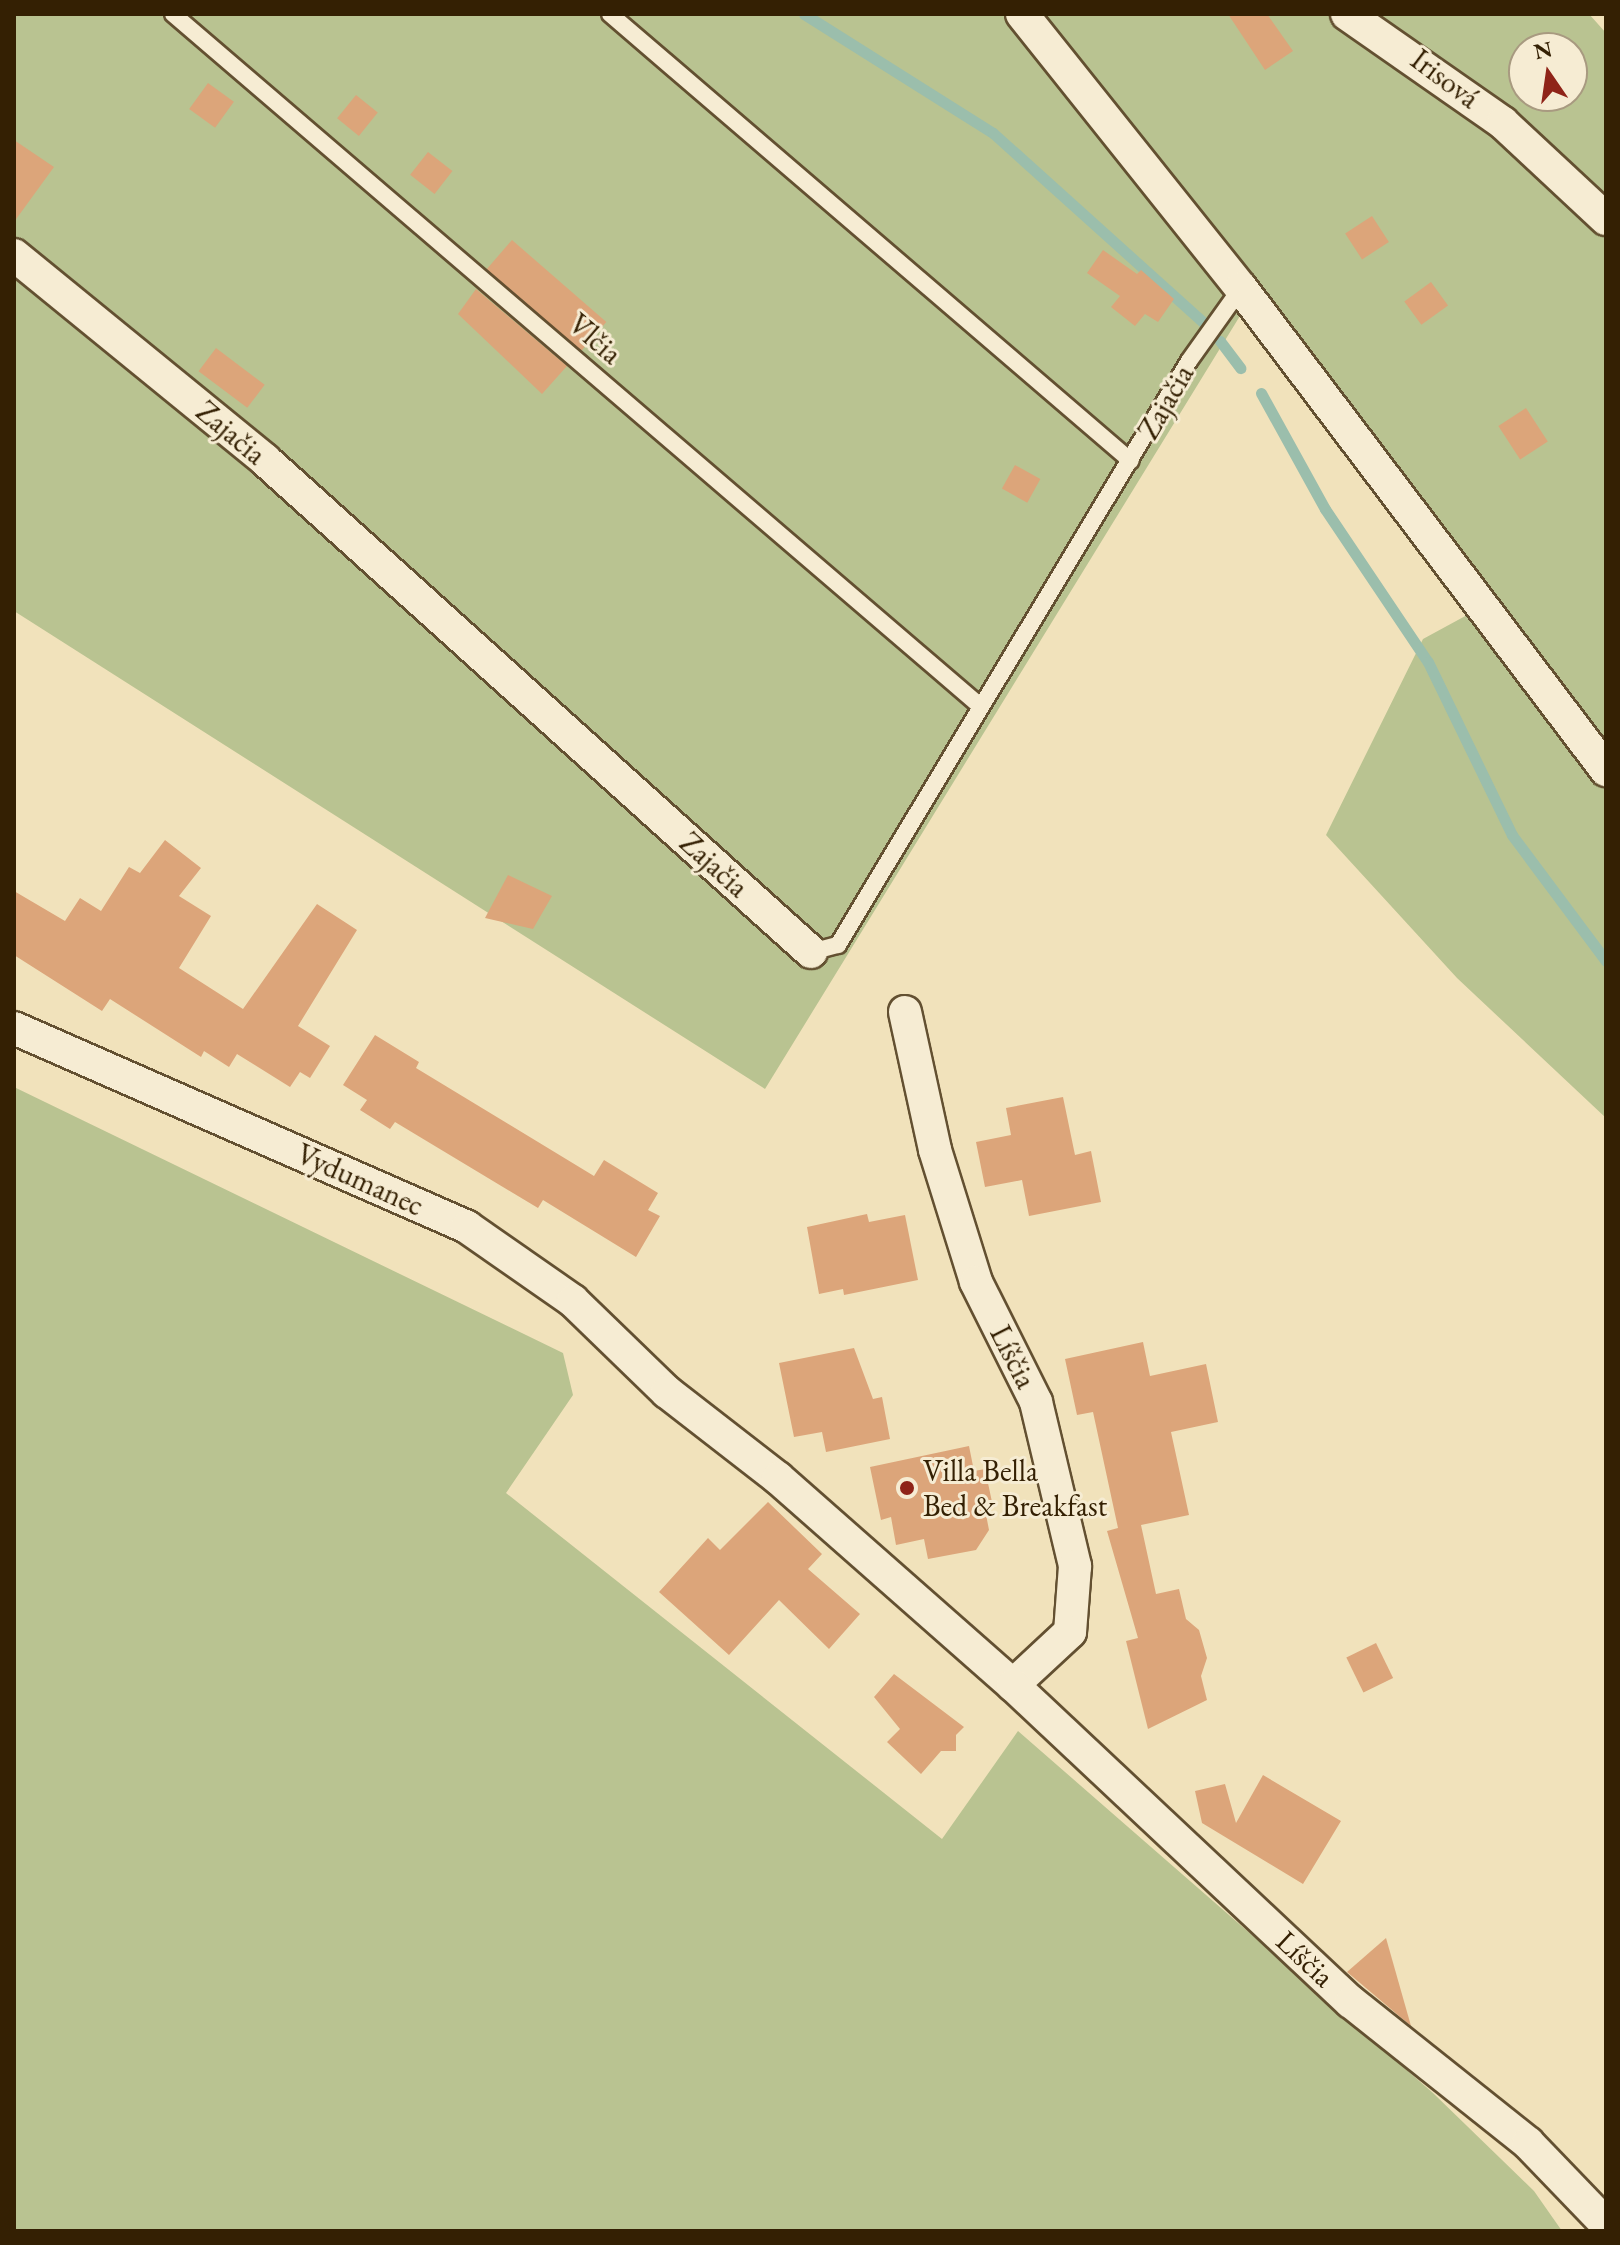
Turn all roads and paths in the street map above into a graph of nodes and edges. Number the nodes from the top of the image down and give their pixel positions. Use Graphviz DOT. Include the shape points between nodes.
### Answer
graph roads {
  1 [pos="173,14"];
  2 [pos="610,14"];
  3 [pos="1022,14"];
  4 [pos="1347,14"];
  5 [pos="1606,219"];
  6 [pos="14,255"];
  7 [pos="1241,288"];
  8 [pos="1131,461"];
  9 [pos="980,706"];
  10 [pos="1606,770"];
  11 [pos="811,952"];
  12 [pos="905,1012"];
  13 [pos="14,1028"];
  14 [pos="667,1392"];
  15 [pos="1013,1685"];
  16 [pos="1606,2224"];
  1 -- 9 [label="lane, Vlčia"];
  2 -- 8 [label="lane"];
  3 -- 7 [label="street"];
  4 -- 5 [label="street, Irisová" via="1503,123"];
  6 -- 11 [label="street, Zajačia" via="265,460"];
  7 -- 8 [label="lane, Zajačia" via="1189,361"];
  7 -- 10 [label="street"];
  8 -- 9 [label="lane, Zajačia"];
  9 -- 11 [label="lane, Zajačia" via="838,945"];
  12 -- 15 [label="street, Líščia" via="935,1150 976,1282 1036,1402 1075,1566 1070,1632"];
  13 -- 14 [label="street, Vydumanec" via="467,1227 573,1301"];
  14 -- 15 [label="street, Líščia" via="778,1478"];
  15 -- 16 [label="street, Líščia" via="1351,2002 1528,2143"];
}
